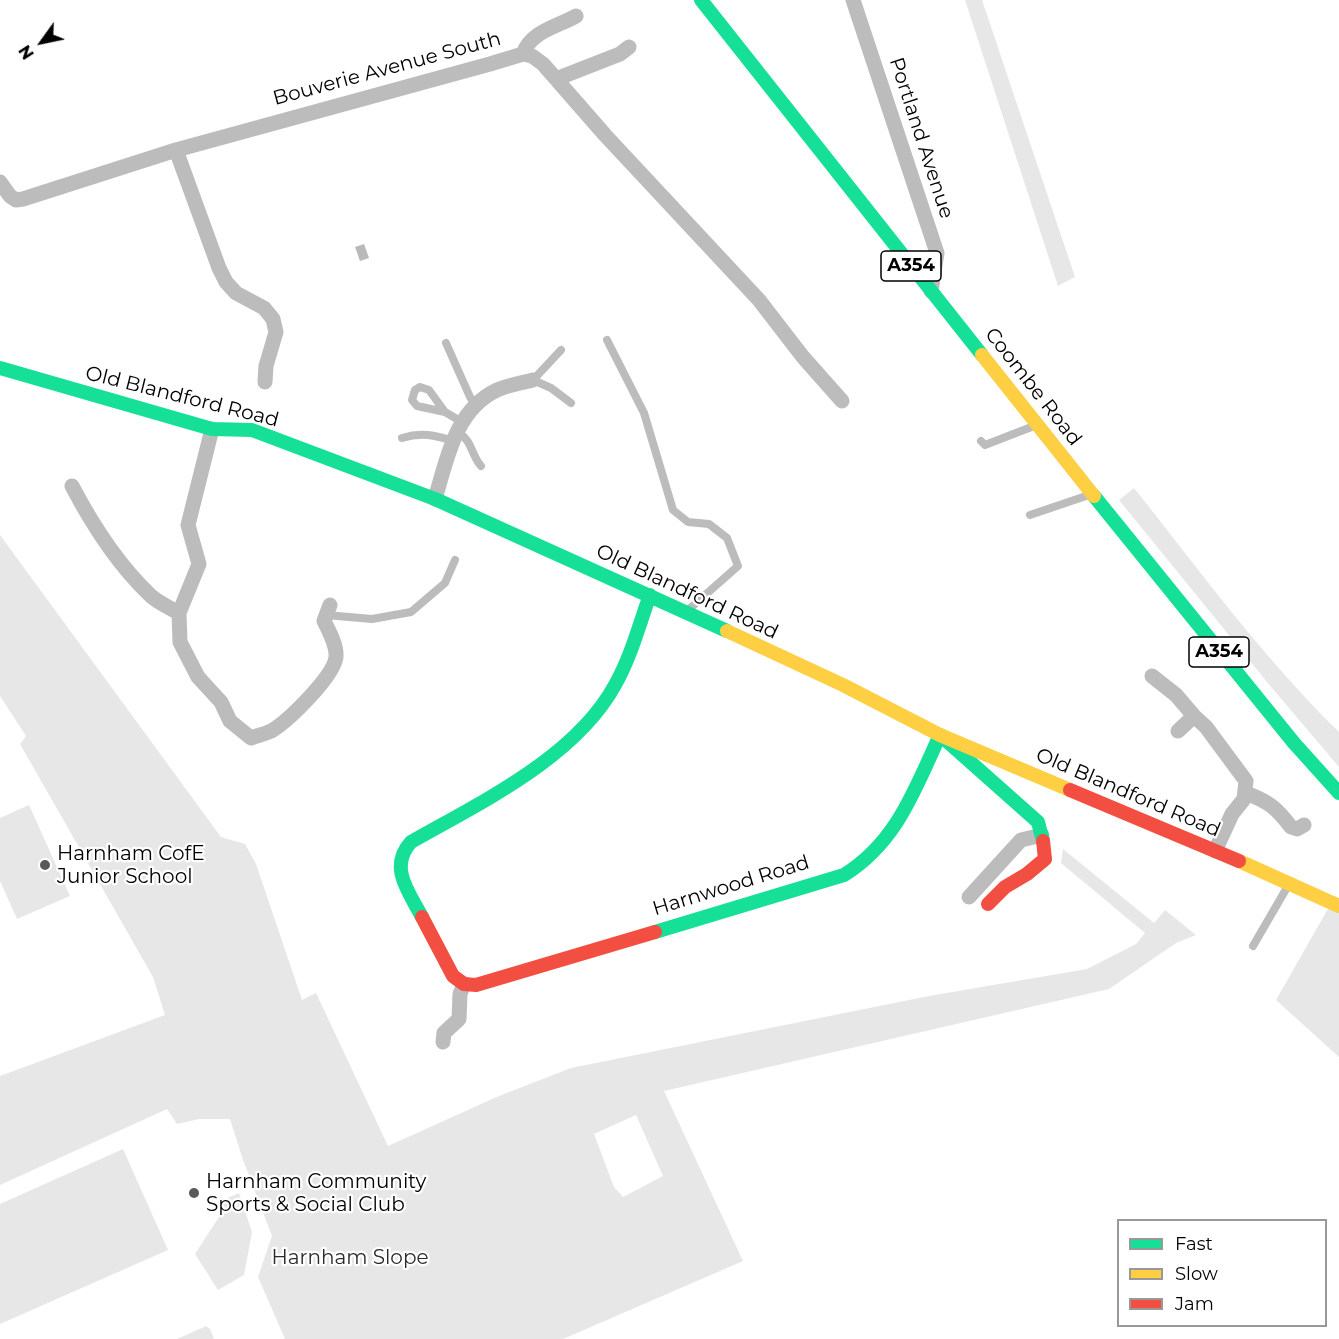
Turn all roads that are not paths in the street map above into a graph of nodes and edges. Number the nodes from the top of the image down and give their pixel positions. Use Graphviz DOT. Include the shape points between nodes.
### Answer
graph roads {
  1 [pos="701,0"];
  2 [pos="853,0"];
  3 [pos="576,16"];
  4 [pos="629,46"];
  5 [pos="523,54"];
  6 [pos="556,79"];
  7 [pos="176,150"];
  8 [pos="0,182"];
  9 [pos="931,291"];
  10 [pos="607,340"];
  11 [pos="446,343"];
  12 [pos="561,350"];
  13 [pos="0,368"];
  14 [pos="533,380"];
  15 [pos="265,382"];
  16 [pos="842,401"];
  17 [pos="571,403"];
  18 [pos="476,405"];
  19 [pos="445,412"];
  20 [pos="1038,424"];
  21 [pos="212,429"];
  22 [pos="457,432"];
  23 [pos="402,438"];
  24 [pos="981,441"];
  25 [pos="481,466"];
  26 [pos="72,486"];
  27 [pos="1093,494"];
  28 [pos="435,499"];
  29 [pos="1030,515"];
  30 [pos="455,560"];
  31 [pos="650,595"];
  32 [pos="328,610"];
  33 [pos="686,613"];
  34 [pos="179,614"];
  35 [pos="1152,676"];
  36 [pos="1194,716"];
  37 [pos="1178,731"];
  38 [pos="940,735"];
  39 [pos="1246,793"];
  40 [pos="1339,794"];
  41 [pos="1296,830"];
  42 [pos="1042,835"];
  43 [pos="1215,851"];
  44 [pos="1290,883"];
  45 [pos="969,897"];
  46 [pos="988,903"];
  47 [pos="1339,906"];
  48 [pos="1253,946"];
  49 [pos="464,984"];
  50 [pos="443,1042"];
  1 -- 9 [label="main road, Coombe Road / A354"];
  2 -- 9 [label="street, Portland Avenue" via="937,253"];
  3 -- 5 [label="street" via="536,36"];
  4 -- 6 [label="street" via="620,54"];
  5 -- 6 [label="street, Bouverie Avenue South" via="532,56"];
  5 -- 7 [label="street, Bouverie Avenue South"];
  6 -- 16 [label="street, Bouverie Avenue South" via="759,300"];
  7 -- 8 [label="street, Bouverie Avenue South" via="16,200"];
  7 -- 15 [label="street" via="226,282 236,293 264,308 273,319 276,332"];
  9 -- 20 [label="main road, Coombe Road / A354"];
  10 -- 33 [label="lane" via="644,413 673,510 688,522 709,524 727,538 738,566"];
  11 -- 18 [label="lane"];
  12 -- 14 [label="lane"];
  13 -- 21 [label="main road, Old Blandford Road"];
  14 -- 17 [label="lane"];
  14 -- 18 [label="street" via="497,390"];
  18 -- 22 [label="street"];
  19 -- 22 [label="lane"];
  20 -- 24 [label="lane" via="985,445"];
  20 -- 27 [label="main road, Coombe Road / A354"];
  21 -- 28 [label="main road, Old Blandford Road" via="252,430"];
  21 -- 34 [label="street" via="188,525 199,564"];
  22 -- 23 [label="lane"];
  22 -- 25 [label="lane" via="467,439"];
  22 -- 28 [label="street"];
  26 -- 34 [label="street" via="100,536 124,566 152,596"];
  27 -- 29 [label="lane"];
  27 -- 40 [label="main road, Coombe Road / A354"];
  28 -- 31 [label="main road, Old Blandford Road"];
  30 -- 32 [label="lane" via="445,583 411,612 372,619"];
  31 -- 33 [label="main road, Old Blandford Road"];
  31 -- 49 [label="main road" via="615,685 583,728 548,758 404,850 399,866 404,882 453,976"];
  32 -- 34 [label="street" via="324,621 336,656 328,676 272,730 251,738 231,721 221,702 198,677 180,642"];
  33 -- 38 [label="main road, Old Blandford Road" via="843,685"];
  35 -- 36 [label="street"];
  36 -- 37 [label="street"];
  36 -- 39 [label="street" via="1246,781"];
  38 -- 42 [label="main road" via="1038,822"];
  38 -- 43 [label="main road, Old Blandford Road"];
  38 -- 49 [label="main road, Harnwood Road" via="894,828 859,868 476,985"];
  39 -- 41 [label="street" via="1277,808"];
  39 -- 43 [label="street"];
  42 -- 45 [label="street" via="1021,840"];
  42 -- 46 [label="main road" via="1045,860"];
  43 -- 44 [label="main road, Old Blandford Road"];
  44 -- 47 [label="main road, Old Blandford Road"];
  44 -- 48 [label="lane"];
  49 -- 50 [label="street" via="459,1019 444,1033"];
}
